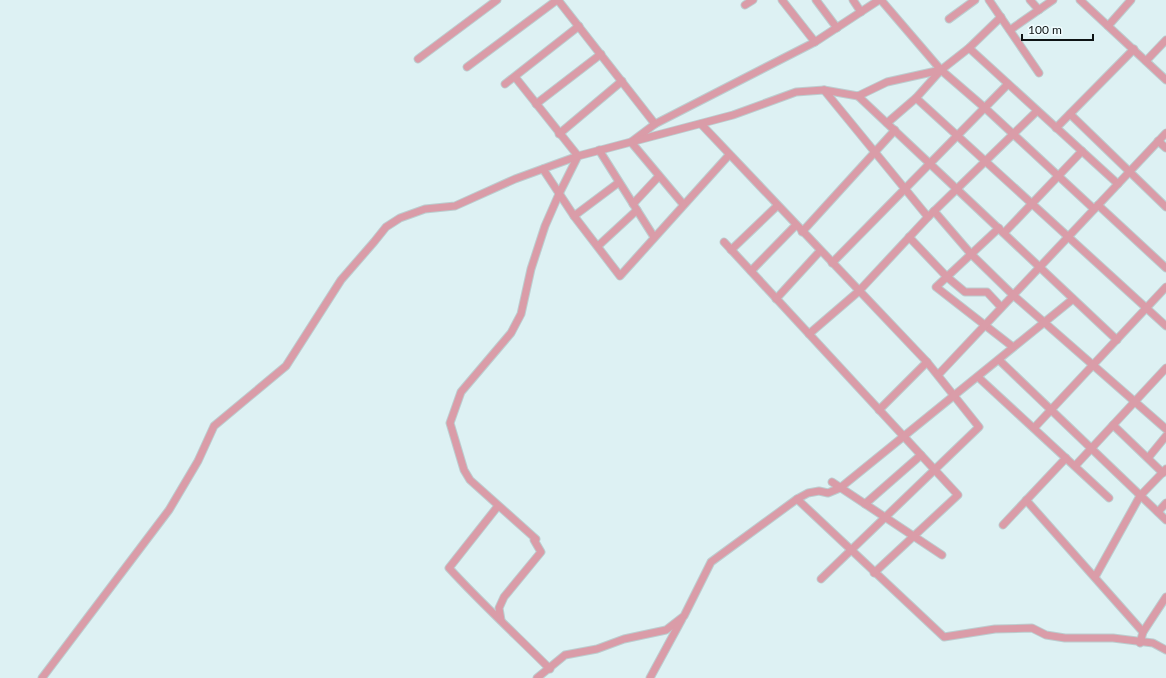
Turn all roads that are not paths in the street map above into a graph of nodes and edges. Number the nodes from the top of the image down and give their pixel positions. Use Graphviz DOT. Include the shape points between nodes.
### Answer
graph roads {
  1 [pos="497,0"];
  2 [pos="558,0"];
  3 [pos="753,0"];
  4 [pos="782,0"];
  5 [pos="816,0"];
  6 [pos="852,0"];
  7 [pos="880,0"];
  8 [pos="975,0"];
  9 [pos="989,0"];
  10 [pos="1030,0"];
  11 [pos="1053,0"];
  12 [pos="1080,0"];
  13 [pos="1131,0"];
  14 [pos="488,3"];
  15 [pos="745,5"];
  16 [pos="1039,10"];
  17 [pos="861,12"];
  18 [pos="1001,17"];
  19 [pos="949,19"];
  20 [pos="579,26"];
  21 [pos="1108,26"];
  22 [pos="837,28"];
  23 [pos="1010,30"];
  24 [pos="1166,40"];
  25 [pos="815,42"];
  26 [pos="969,48"];
  27 [pos="1134,49"];
  28 [pos="601,54"];
  29 [pos="418,59"];
  30 [pos="1146,61"];
  31 [pos="467,67"];
  32 [pos="941,70"];
  33 [pos="1040,73"];
  34 [pos="515,77"];
  35 [pos="1166,80"];
  36 [pos="622,81"];
  37 [pos="505,84"];
  38 [pos="1008,84"];
  39 [pos="824,90"];
  40 [pos="858,96"];
  41 [pos="916,98"];
  42 [pos="536,104"];
  43 [pos="985,108"];
  44 [pos="1037,111"];
  45 [pos="1070,114"];
  46 [pos="887,123"];
  47 [pos="656,124"];
  48 [pos="701,124"];
  49 [pos="1056,128"];
  50 [pos="895,130"];
  51 [pos="1166,133"];
  52 [pos="559,134"];
  53 [pos="1013,135"];
  54 [pos="958,136"];
  55 [pos="1158,141"];
  56 [pos="631,142"];
  57 [pos="1166,148"];
  58 [pos="599,150"];
  59 [pos="1082,151"];
  60 [pos="875,152"];
  61 [pos="729,155"];
  62 [pos="578,156"];
  63 [pos="986,162"];
  64 [pos="930,164"];
  65 [pos="543,169"];
  66 [pos="1129,172"];
  67 [pos="659,176"];
  68 [pos="1058,176"];
  69 [pos="618,183"];
  70 [pos="1118,184"];
  71 [pos="905,189"];
  72 [pos="957,189"];
  73 [pos="559,194"];
  74 [pos="683,204"];
  75 [pos="1032,204"];
  76 [pos="777,206"];
  77 [pos="635,207"];
  78 [pos="1096,207"];
  79 [pos="1166,207"];
  80 [pos="934,211"];
  81 [pos="574,216"];
  82 [pos="928,217"];
  83 [pos="796,225"];
  84 [pos="1001,231"];
  85 [pos="802,232"];
  86 [pos="654,237"];
  87 [pos="909,237"];
  88 [pos="1068,237"];
  89 [pos="724,242"];
  90 [pos="598,246"];
  91 [pos="731,250"];
  92 [pos="820,251"];
  93 [pos="972,254"];
  94 [pos="832,263"];
  95 [pos="1039,267"];
  96 [pos="1166,268"];
  97 [pos="751,271"];
  98 [pos="947,277"];
  99 [pos="1166,287"];
  100 [pos="859,291"];
  101 [pos="965,292"];
  102 [pos="1013,295"];
  103 [pos="776,299"];
  104 [pos="1073,299"];
  105 [pos="959,305"];
  106 [pos="1001,307"];
  107 [pos="1147,308"];
  108 [pos="1044,323"];
  109 [pos="985,325"];
  110 [pos="1166,326"];
  111 [pos="809,334"];
  112 [pos="1117,340"];
  113 [pos="1013,347"];
  114 [pos="999,360"];
  115 [pos="927,362"];
  116 [pos="1094,365"];
  117 [pos="1166,368"];
  118 [pos="938,375"];
  119 [pos="978,377"];
  120 [pos="954,396"];
  121 [pos="1135,401"];
  122 [pos="879,410"];
  123 [pos="1051,410"];
  124 [pos="1113,425"];
  125 [pos="1034,428"];
  126 [pos="1166,429"];
  127 [pos="903,436"];
  128 [pos="1166,436"];
  129 [pos="1091,448"];
  130 [pos="921,455"];
  131 [pos="1066,458"];
  132 [pos="1148,458"];
  133 [pos="1075,466"];
  134 [pos="934,469"];
  135 [pos="1164,471"];
  136 [pos="832,482"];
  137 [pos="840,488"];
  138 [pos="1140,496"];
  139 [pos="1109,498"];
  140 [pos="796,499"];
  141 [pos="1026,500"];
  142 [pos="1166,503"];
  143 [pos="865,504"];
  144 [pos="498,506"];
  145 [pos="1158,512"];
  146 [pos="885,517"];
  147 [pos="1166,520"];
  148 [pos="1003,525"];
  149 [pos="914,537"];
  150 [pos="850,550"];
  151 [pos="942,555"];
  152 [pos="874,573"];
  153 [pos="1095,578"];
  154 [pos="821,579"];
  155 [pos="1166,597"];
  156 [pos="684,616"];
  157 [pos="501,620"];
  158 [pos="1143,632"];
  159 [pos="1140,643"];
  160 [pos="1166,650"];
  161 [pos="550,669"];
  162 [pos="42,678"];
  163 [pos="537,678"];
  164 [pos="650,678"];
  1 -- 14 [label="street"];
  2 -- 20 [label="street"];
  2 -- 31 [label="street"];
  3 -- 15 [label="street"];
  4 -- 25 [label="street"];
  5 -- 22 [label="street"];
  6 -- 17 [label="street"];
  7 -- 17 [label="street"];
  7 -- 32 [label="street"];
  8 -- 19 [label="street"];
  9 -- 18 [label="street"];
  10 -- 16 [label="street"];
  11 -- 16 [label="street"];
  12 -- 21 [label="street"];
  13 -- 21 [label="street"];
  14 -- 29 [label="street"];
  16 -- 23 [label="street"];
  17 -- 22 [label="street"];
  18 -- 23 [label="street"];
  18 -- 26 [label="street"];
  20 -- 28 [label="street"];
  20 -- 34 [label="street"];
  21 -- 27 [label="street"];
  22 -- 25 [label="street"];
  23 -- 33 [label="street"];
  24 -- 30 [label="street"];
  25 -- 47 [label="street"];
  26 -- 32 [label="street"];
  26 -- 38 [label="street"];
  27 -- 30 [label="street"];
  27 -- 45 [label="street"];
  28 -- 36 [label="street"];
  28 -- 42 [label="street"];
  30 -- 35 [label="street"];
  32 -- 40 [label="street" via="887,82"];
  32 -- 41 [label="street"];
  32 -- 43 [label="street"];
  34 -- 37 [label="street"];
  34 -- 42 [label="street"];
  36 -- 47 [label="street"];
  36 -- 52 [label="street"];
  38 -- 43 [label="street"];
  38 -- 44 [label="street"];
  39 -- 40 [label="street"];
  39 -- 48 [label="street" via="796,92"];
  39 -- 60 [label="street"];
  40 -- 46 [label="street"];
  41 -- 46 [label="street"];
  41 -- 54 [label="street"];
  42 -- 52 [label="street"];
  43 -- 53 [label="street"];
  43 -- 54 [label="street"];
  44 -- 49 [label="street"];
  44 -- 53 [label="street"];
  45 -- 49 [label="street"];
  45 -- 66 [label="street"];
  46 -- 50 [label="street"];
  47 -- 56 [label="street"];
  48 -- 56 [label="street"];
  48 -- 61 [label="street"];
  49 -- 59 [label="street"];
  50 -- 60 [label="street"];
  50 -- 64 [label="street"];
  51 -- 55 [label="street"];
  52 -- 62 [label="street"];
  53 -- 63 [label="street"];
  53 -- 68 [label="street"];
  54 -- 63 [label="street"];
  54 -- 64 [label="street"];
  55 -- 57 [label="street"];
  55 -- 66 [label="street"];
  56 -- 58 [label="street"];
  56 -- 67 [label="street"];
  58 -- 62 [label="street"];
  58 -- 69 [label="street"];
  59 -- 68 [label="street"];
  59 -- 70 [label="street"];
  60 -- 71 [label="street"];
  60 -- 85 [label="street"];
  61 -- 74 [label="street"];
  61 -- 76 [label="street"];
  62 -- 65 [label="street"];
  62 -- 73 [label="street"];
  63 -- 72 [label="street"];
  63 -- 75 [label="street"];
  64 -- 71 [label="street"];
  64 -- 72 [label="street"];
  65 -- 73 [label="street"];
  65 -- 162 [label="street" via="455,206 425,209 400,218 386,227 341,280 286,366 214,426 198,461 169,510"];
  66 -- 70 [label="street"];
  66 -- 79 [label="street"];
  67 -- 74 [label="street"];
  67 -- 77 [label="street"];
  68 -- 75 [label="street"];
  68 -- 78 [label="street"];
  69 -- 77 [label="street"];
  69 -- 81 [label="street"];
  70 -- 78 [label="street"];
  71 -- 82 [label="street"];
  71 -- 94 [label="street"];
  72 -- 80 [label="street"];
  72 -- 84 [label="street"];
  73 -- 81 [label="street"];
  73 -- 144 [label="street" via="531,269 521,314 511,333 461,392 450,424 464,470 470,480"];
  74 -- 86 [label="street"];
  75 -- 84 [label="street"];
  75 -- 88 [label="street"];
  76 -- 83 [label="street"];
  76 -- 91 [label="street"];
  77 -- 86 [label="street"];
  77 -- 90 [label="street"];
  78 -- 88 [label="street"];
  78 -- 96 [label="street"];
  80 -- 82 [label="street"];
  80 -- 93 [label="street"];
  81 -- 90 [label="street"];
  82 -- 87 [label="street"];
  83 -- 85 [label="street"];
  83 -- 97 [label="street"];
  84 -- 93 [label="street"];
  84 -- 95 [label="street"];
  85 -- 92 [label="street"];
  86 -- 90 [label="street" via="620,276"];
  87 -- 98 [label="street"];
  87 -- 100 [label="street"];
  88 -- 95 [label="street"];
  88 -- 107 [label="street"];
  89 -- 91 [label="street"];
  91 -- 97 [label="street"];
  92 -- 94 [label="street"];
  92 -- 103 [label="street"];
  93 -- 98 [label="street"];
  93 -- 102 [label="street"];
  94 -- 100 [label="street"];
  95 -- 102 [label="street"];
  95 -- 104 [label="street"];
  97 -- 103 [label="street"];
  98 -- 101 [label="street"];
  98 -- 105 [label="street" via="936,287"];
  99 -- 107 [label="street"];
  100 -- 111 [label="street"];
  100 -- 115 [label="street"];
  101 -- 105 [label="street"];
  101 -- 106 [label="street" via="987,292"];
  102 -- 106 [label="street"];
  102 -- 108 [label="street"];
  103 -- 111 [label="street"];
  104 -- 108 [label="street"];
  104 -- 112 [label="street"];
  105 -- 109 [label="street"];
  106 -- 109 [label="street"];
  107 -- 110 [label="street"];
  107 -- 112 [label="street"];
  108 -- 113 [label="street"];
  108 -- 116 [label="street"];
  109 -- 113 [label="street"];
  109 -- 118 [label="street"];
  111 -- 122 [label="street"];
  112 -- 116 [label="street"];
  113 -- 114 [label="street"];
  114 -- 119 [label="street"];
  114 -- 123 [label="street"];
  115 -- 118 [label="street"];
  115 -- 122 [label="street"];
  116 -- 121 [label="street"];
  116 -- 123 [label="street"];
  117 -- 121 [label="street"];
  118 -- 120 [label="street"];
  119 -- 120 [label="street"];
  119 -- 125 [label="street"];
  120 -- 127 [label="street"];
  120 -- 134 [label="street" via="979,427"];
  121 -- 124 [label="street"];
  121 -- 126 [label="street"];
  122 -- 127 [label="street"];
  123 -- 125 [label="street"];
  123 -- 129 [label="street"];
  124 -- 129 [label="street"];
  124 -- 132 [label="street"];
  125 -- 131 [label="street"];
  127 -- 130 [label="street"];
  127 -- 137 [label="street"];
  128 -- 132 [label="street"];
  129 -- 133 [label="street"];
  129 -- 138 [label="street"];
  130 -- 134 [label="street"];
  130 -- 143 [label="street"];
  131 -- 133 [label="street"];
  131 -- 141 [label="street"];
  132 -- 135 [label="street"];
  133 -- 139 [label="street"];
  134 -- 146 [label="street"];
  134 -- 149 [label="street" via="958,495"];
  135 -- 138 [label="street"];
  136 -- 137 [label="street"];
  137 -- 140 [label="street" via="828,493 808,493"];
  137 -- 143 [label="street"];
  138 -- 145 [label="street"];
  138 -- 153 [label="street"];
  140 -- 150 [label="street"];
  140 -- 156 [label="street" via="712,562"];
  141 -- 148 [label="street"];
  141 -- 153 [label="street"];
  142 -- 145 [label="street"];
  143 -- 146 [label="street"];
  144 -- 157 [label="street" via="536,539 534,540 541,552 504,597 499,608"];
  144 -- 157 [label="street" via="449,568 489,611"];
  145 -- 147 [label="street"];
  146 -- 149 [label="street"];
  146 -- 150 [label="street"];
  149 -- 151 [label="street"];
  149 -- 152 [label="street"];
  150 -- 152 [label="street"];
  150 -- 154 [label="street"];
  152 -- 159 [label="street" via="944,637 995,629 1032,628 1046,635 1065,638 1113,638"];
  153 -- 158 [label="street"];
  155 -- 158 [label="street"];
  156 -- 161 [label="street" via="666,630 565,655"];
  156 -- 164 [label="street"];
  157 -- 161 [label="street"];
  158 -- 159 [label="street"];
  159 -- 160 [label="street" via="1153,643"];
  161 -- 163 [label="street"];
}
